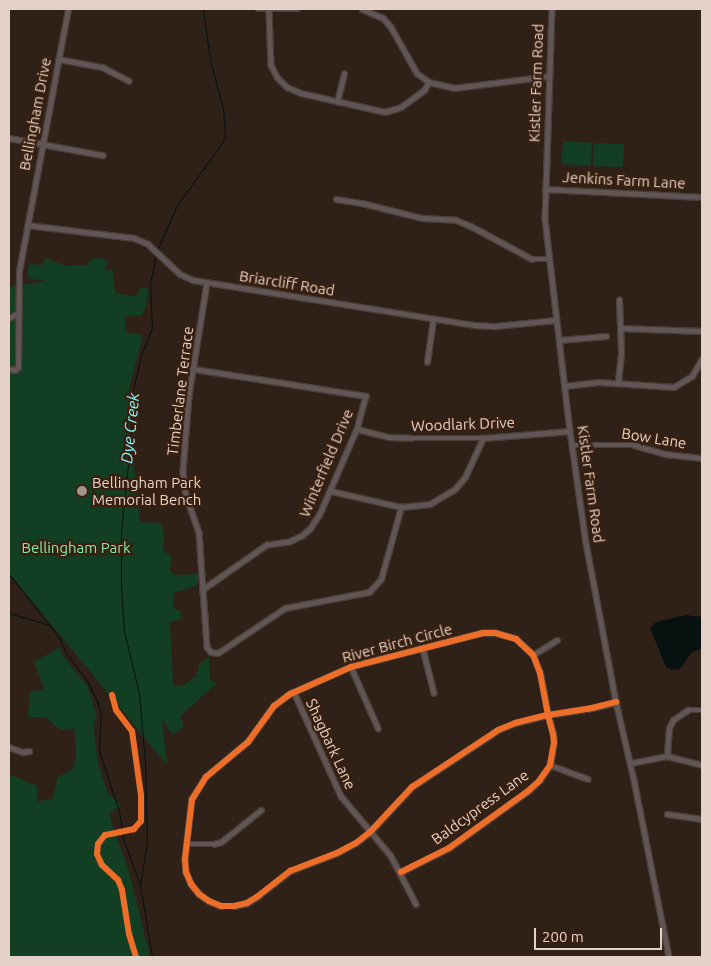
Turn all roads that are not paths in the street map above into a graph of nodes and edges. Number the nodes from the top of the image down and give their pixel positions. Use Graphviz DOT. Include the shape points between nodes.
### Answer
graph roads {
  1 [pos="68,9"];
  2 [pos="269,9"];
  3 [pos="298,9"];
  4 [pos="362,9"];
  5 [pos="552,9"];
  6 [pos="258,10"];
  7 [pos="58,59"];
  8 [pos="344,74"];
  9 [pos="549,76"];
  10 [pos="129,81"];
  11 [pos="429,82"];
  12 [pos="338,102"];
  13 [pos="9,138"];
  14 [pos="42,144"];
  15 [pos="102,155"];
  16 [pos="545,189"];
  17 [pos="702,197"];
  18 [pos="336,199"];
  19 [pos="27,225"];
  20 [pos="550,259"];
  21 [pos="207,283"];
  22 [pos="619,300"];
  23 [pos="18,313"];
  24 [pos="9,318"];
  25 [pos="433,320"];
  26 [pos="556,320"];
  27 [pos="620,328"];
  28 [pos="702,331"];
  29 [pos="606,336"];
  30 [pos="559,340"];
  31 [pos="702,359"];
  32 [pos="427,362"];
  33 [pos="9,369"];
  34 [pos="194,369"];
  35 [pos="618,382"];
  36 [pos="565,386"];
  37 [pos="357,429"];
  38 [pos="570,431"];
  39 [pos="483,438"];
  40 [pos="572,445"];
  41 [pos="702,458"];
  42 [pos="330,491"];
  43 [pos="401,507"];
  44 [pos="204,589"];
  45 [pos="558,640"];
  46 [pos="423,648"];
  47 [pos="533,655"];
  48 [pos="351,667"];
  49 [pos="294,692"];
  50 [pos="434,692"];
  51 [pos="616,702"];
  52 [pos="702,710"];
  53 [pos="548,715"];
  54 [pos="378,728"];
  55 [pos="9,746"];
  56 [pos="30,751"];
  57 [pos="667,756"];
  58 [pos="630,763"];
  59 [pos="550,764"];
  60 [pos="702,765"];
  61 [pos="588,778"];
  62 [pos="261,810"];
  63 [pos="667,814"];
  64 [pos="702,819"];
  65 [pos="370,832"];
  66 [pos="186,844"];
  67 [pos="401,872"];
  68 [pos="416,904"];
  69 [pos="669,957"];
  1 -- 7 [label="street, Bellingham Drive"];
  2 -- 3 [label="street"];
  2 -- 6 [label="street"];
  2 -- 12 [label="street" via="270,58 277,77 294,90"];
  4 -- 11 [label="street" via="383,18 417,73"];
  5 -- 9 [label="street, Kistler Farm Road"];
  7 -- 10 [label="street" via="102,67"];
  7 -- 14 [label="street, Bellingham Drive"];
  8 -- 12 [label="street"];
  9 -- 11 [label="street" via="454,88"];
  9 -- 16 [label="street, Kistler Farm Road"];
  11 -- 12 [label="street" via="413,99 385,112"];
  13 -- 14 [label="street"];
  14 -- 15 [label="street"];
  14 -- 19 [label="street, Bellingham Drive"];
  16 -- 17 [label="street, Jenkins Farm Lane"];
  16 -- 20 [label="street, Kistler Farm Road"];
  18 -- 20 [label="street" via="422,218 456,220 532,259"];
  19 -- 21 [label="street, Briarcliff Road" via="134,238 148,244 180,274"];
  19 -- 23 [label="street, Bellingham Drive" via="19,271"];
  20 -- 26 [label="street, Kistler Farm Road"];
  21 -- 25 [label="street, Briarcliff Road"];
  21 -- 34 [label="street, Timberlane Terrace"];
  22 -- 27 [label="street"];
  23 -- 24 [label="street"];
  23 -- 33 [label="street, Bellingham Drive" via="18,367"];
  25 -- 26 [label="street, Briarcliff Road" via="496,326"];
  25 -- 32 [label="street"];
  26 -- 30 [label="street, Kistler Farm Road"];
  27 -- 28 [label="street"];
  27 -- 35 [label="street"];
  29 -- 30 [label="street"];
  30 -- 36 [label="street, Kistler Farm Road"];
  31 -- 35 [label="street" via="692,376 674,387"];
  34 -- 37 [label="street, Winterfield Drive" via="366,396"];
  34 -- 44 [label="street, Timberlane Terrace" via="183,472 186,495 199,532"];
  35 -- 36 [label="street"];
  36 -- 38 [label="street, Kistler Farm Road"];
  37 -- 39 [label="street, Woodlark Drive" via="411,438"];
  37 -- 42 [label="street, Winterfield Drive"];
  38 -- 39 [label="street, Woodlark Drive"];
  38 -- 40 [label="street, Kistler Farm Road"];
  39 -- 43 [label="street" via="455,489 430,504"];
  40 -- 41 [label="street, Bow Lane" via="634,445 665,454"];
  40 -- 51 [label="street, Kistler Farm Road" via="586,543"];
  42 -- 43 [label="street"];
  42 -- 44 [label="street, Winterfield Drive" via="320,514 302,536 289,542 266,545"];
  43 -- 44 [label="street, Timberlane Terrace" via="381,579 369,592 285,608 218,653 207,647"];
  45 -- 47 [label="street"];
  46 -- 47 [label="street, River Birch Circle" via="494,633 516,640"];
  46 -- 48 [label="street, River Birch Circle"];
  46 -- 50 [label="street"];
  47 -- 53 [label="street" via="540,672"];
  48 -- 49 [label="street, River Birch Circle"];
  48 -- 54 [label="street"];
  49 -- 65 [label="street, Shagbark Lane" via="340,796"];
  49 -- 66 [label="street, River Birch Circle" via="274,706 248,742 206,776 198,787 190,805"];
  51 -- 53 [label="street, River Birch Circle"];
  51 -- 58 [label="street, Kistler Farm Road"];
  52 -- 57 [label="street" via="688,710 673,720 669,728"];
  53 -- 59 [label="street, Baldcypress Lane" via="554,742"];
  53 -- 65 [label="street, River Birch Circle" via="506,725 490,735 412,787"];
  55 -- 56 [label="street" via="23,752"];
  57 -- 58 [label="street"];
  57 -- 60 [label="street"];
  58 -- 69 [label="street, Kistler Farm Road"];
  59 -- 61 [label="street"];
  59 -- 67 [label="street, Baldcypress Lane" via="539,782 528,791 449,848"];
  62 -- 66 [label="street" via="221,842"];
  63 -- 64 [label="street"];
  65 -- 66 [label="street, River Birch Circle" via="343,851 290,871 247,903 234,906 209,902 195,889 186,872"];
  65 -- 67 [label="street, Shagbark Lane"];
  67 -- 68 [label="street, Shagbark Lane"];
}
